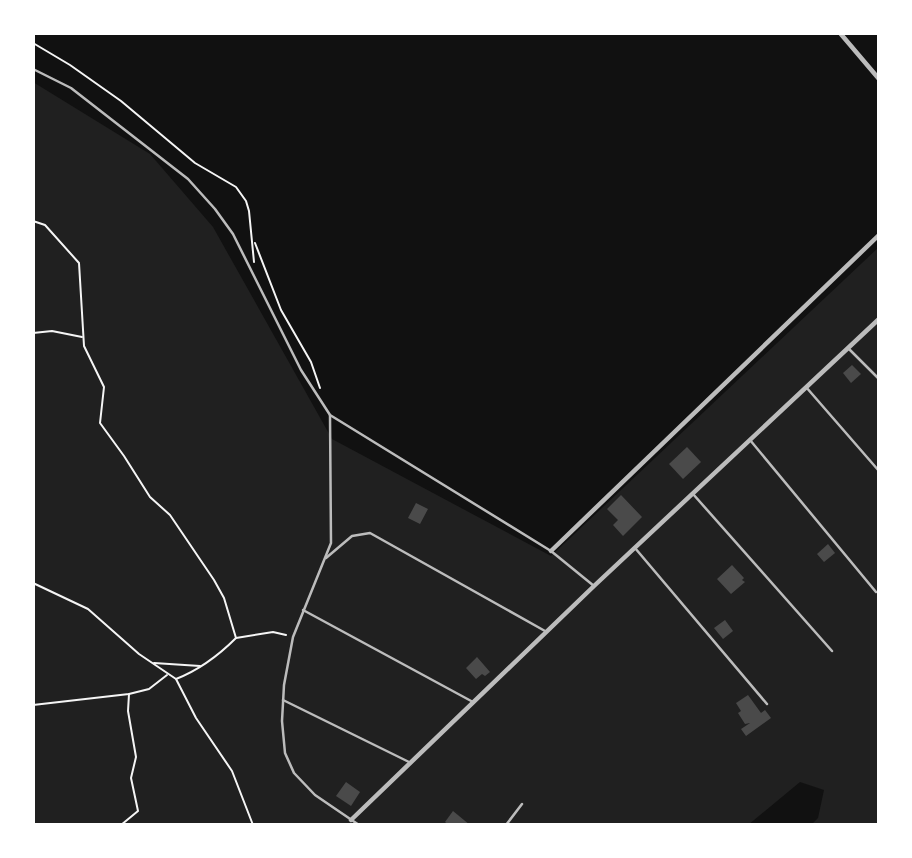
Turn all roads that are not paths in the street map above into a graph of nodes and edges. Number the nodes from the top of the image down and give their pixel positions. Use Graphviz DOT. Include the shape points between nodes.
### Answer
graph roads {
  1 [pos="840,33"];
  2 [pos="33,69"];
  3 [pos="879,79"];
  4 [pos="879,235"];
  5 [pos="879,319"];
  6 [pos="848,348"];
  7 [pos="879,379"];
  8 [pos="806,387"];
  9 [pos="330,415"];
  10 [pos="750,440"];
  11 [pos="879,471"];
  12 [pos="693,494"];
  13 [pos="635,548"];
  14 [pos="551,551"];
  15 [pos="324,561"];
  16 [pos="594,586"];
  17 [pos="876,592"];
  18 [pos="303,610"];
  19 [pos="547,632"];
  20 [pos="832,651"];
  21 [pos="284,700"];
  22 [pos="473,702"];
  23 [pos="767,704"];
  24 [pos="410,763"];
  25 [pos="522,804"];
  26 [pos="351,820"];
  27 [pos="359,825"];
  28 [pos="506,825"];
  1 -- 3 [label="street"];
  2 -- 9 [label="lane" via="71,88 188,179 215,209 233,234 301,370"];
  4 -- 14 [label="street"];
  5 -- 6 [label="street"];
  6 -- 7 [label="lane"];
  6 -- 8 [label="street"];
  8 -- 10 [label="street"];
  8 -- 11 [label="lane"];
  9 -- 14 [label="lane"];
  9 -- 15 [label="lane" via="331,543"];
  10 -- 12 [label="street"];
  10 -- 17 [label="lane"];
  12 -- 13 [label="street"];
  12 -- 20 [label="lane"];
  13 -- 16 [label="street"];
  13 -- 23 [label="lane"];
  14 -- 16 [label="lane"];
  15 -- 18 [label="lane"];
  15 -- 19 [label="lane" via="352,536 370,533"];
  16 -- 19 [label="street"];
  18 -- 21 [label="lane" via="293,637"];
  18 -- 22 [label="lane"];
  19 -- 22 [label="street"];
  21 -- 24 [label="lane"];
  21 -- 26 [label="lane" via="285,753 294,773 315,796"];
  22 -- 24 [label="street"];
  24 -- 26 [label="street"];
  25 -- 28 [label="lane"];
  26 -- 27 [label="lane"];
}
